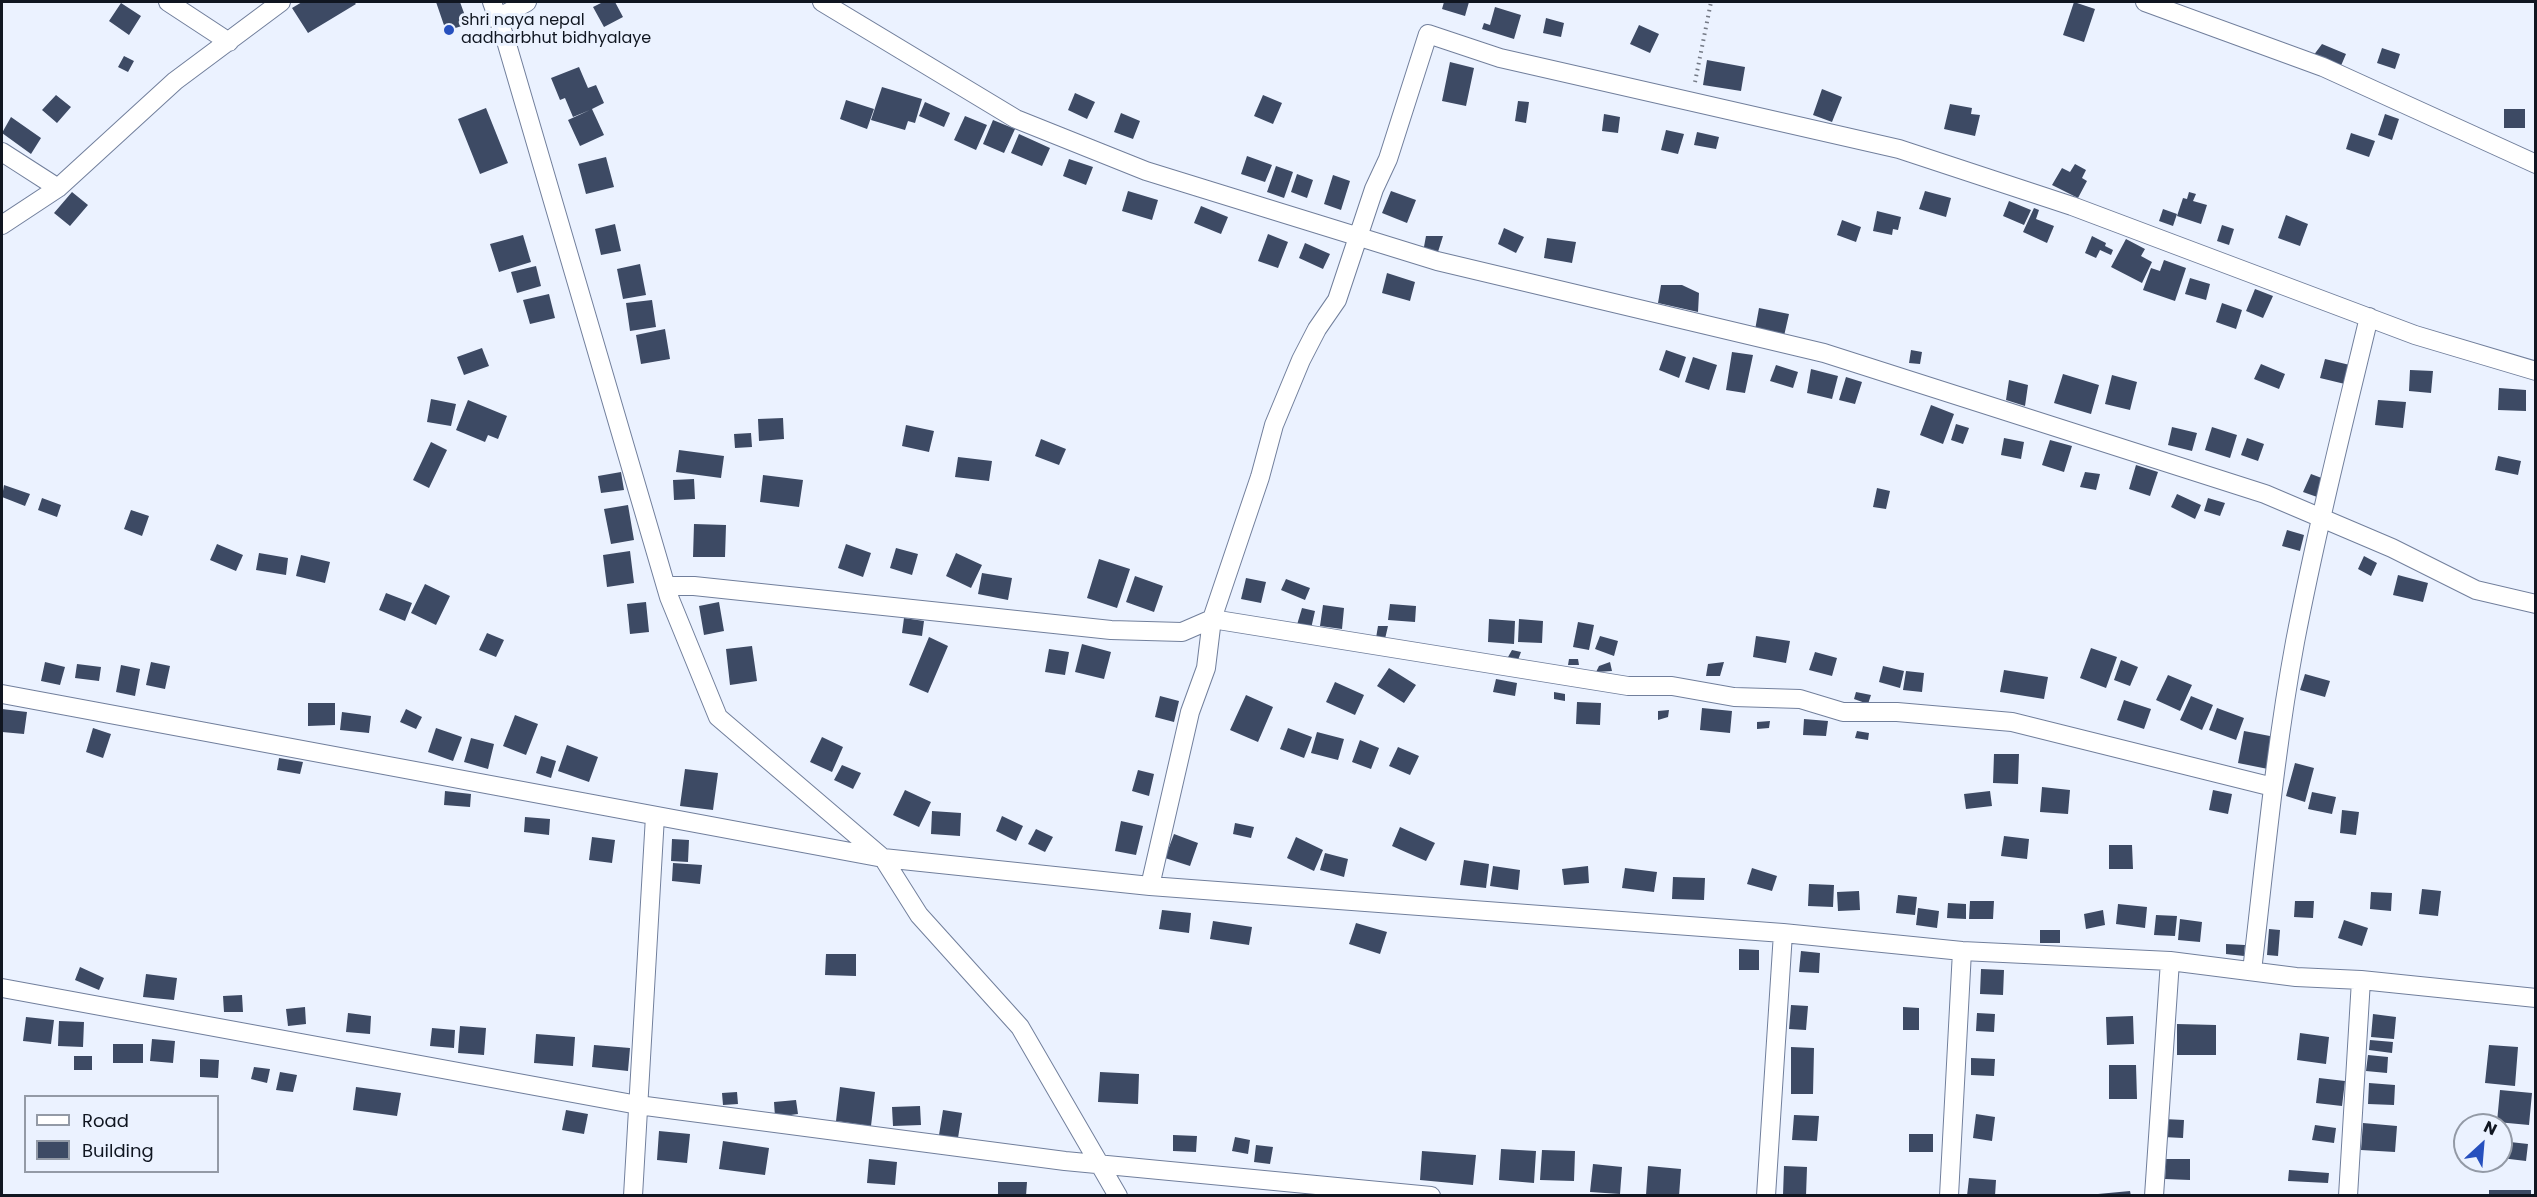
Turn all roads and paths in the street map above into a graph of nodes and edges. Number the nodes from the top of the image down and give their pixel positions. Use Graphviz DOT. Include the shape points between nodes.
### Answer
graph roads {
  1 [pos="168,2"];
  2 [pos="281,2"];
  3 [pos="527,2"];
  4 [pos="822,2"];
  5 [pos="1711,2"];
  6 [pos="2145,2"];
  7 [pos="495,10"];
  8 [pos="229,42"];
  9 [pos="1691,104"];
  10 [pos="2,152"];
  11 [pos="2535,164"];
  12 [pos="58,188"];
  13 [pos="2,225"];
  14 [pos="1357,237"];
  15 [pos="2368,317"];
  16 [pos="2535,371"];
  17 [pos="2321,518"];
  18 [pos="666,586"];
  19 [pos="2535,603"];
  20 [pos="1212,620"];
  21 [pos="2,694"];
  22 [pos="2273,787"];
  23 [pos="655,816"];
  24 [pos="883,858"];
  25 [pos="1150,886"];
  26 [pos="1783,933"];
  27 [pos="1962,951"];
  28 [pos="2170,961"];
  29 [pos="2252,971"];
  30 [pos="2361,980"];
  31 [pos="2,988"];
  32 [pos="2535,998"];
  33 [pos="638,1105"];
  34 [pos="1102,1165"];
  35 [pos="633,1196"];
  36 [pos="1118,1196"];
  37 [pos="1431,1196"];
  38 [pos="1766,1196"];
  39 [pos="1949,1196"];
  40 [pos="2154,1196"];
  41 [pos="2348,1196"];
  1 -- 8 [label="street"];
  2 -- 8 [label="street"];
  3 -- 7 [label="street"];
  4 -- 14 [label="street" via="1016,119 1146,171"];
  5 -- 9 [label="path"];
  6 -- 11 [label="street" via="2323,67"];
  7 -- 18 [label="street"];
  8 -- 12 [label="street" via="175,81"];
  9 -- 14 [label="street" via="1500,58 1428,34 1388,159"];
  9 -- 15 [label="street" via="1899,149 2072,206"];
  10 -- 12 [label="street"];
  12 -- 13 [label="street"];
  14 -- 17 [label="street" via="1437,261 1824,353 2265,494"];
  14 -- 20 [label="street" via="1337,300 1301,360 1274,425"];
  15 -- 16 [label="street"];
  15 -- 17 [label="street"];
  17 -- 19 [label="street" via="2476,590"];
  17 -- 22 [label="street" via="2295,643"];
  18 -- 20 [label="street" via="1111,630 1182,632"];
  18 -- 24 [label="street" via="718,717"];
  20 -- 22 [label="street" via="1628,686 1672,686 1734,698 1800,699 1843,712 1897,712 2012,722"];
  20 -- 25 [label="street" via="1206,668 1190,712"];
  21 -- 23 [label="street"];
  22 -- 29 [label="street"];
  23 -- 24 [label="street"];
  23 -- 33 [label="street"];
  24 -- 25 [label="street"];
  24 -- 34 [label="street" via="919,915 1020,1027"];
  25 -- 26 [label="street"];
  26 -- 27 [label="street"];
  26 -- 38 [label="street"];
  27 -- 28 [label="street"];
  27 -- 39 [label="street"];
  28 -- 29 [label="street"];
  28 -- 40 [label="street"];
  29 -- 30 [label="street"];
  30 -- 32 [label="street"];
  30 -- 41 [label="street"];
  31 -- 33 [label="street"];
  33 -- 34 [label="street"];
  33 -- 35 [label="street"];
  34 -- 36 [label="street"];
  34 -- 37 [label="street"];
}
